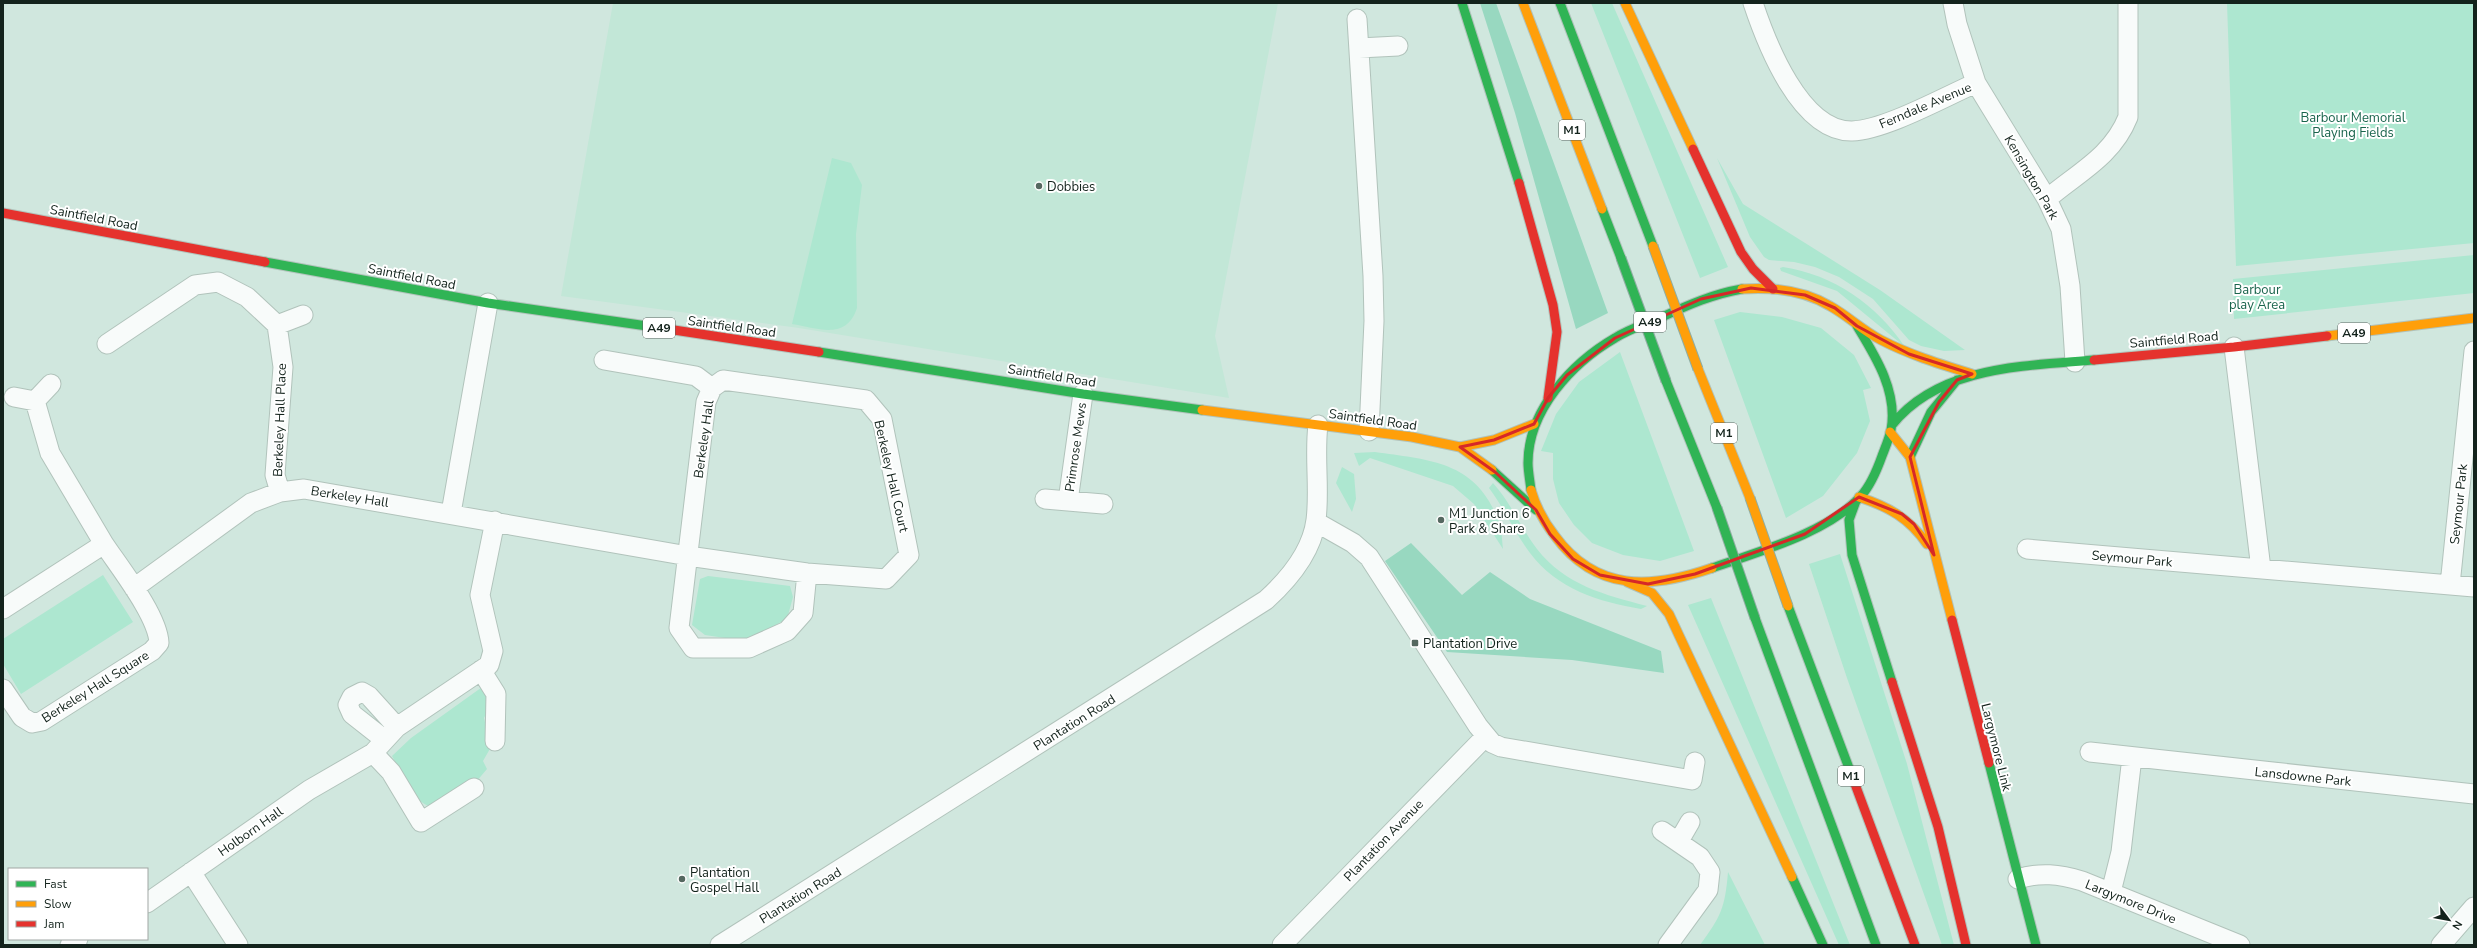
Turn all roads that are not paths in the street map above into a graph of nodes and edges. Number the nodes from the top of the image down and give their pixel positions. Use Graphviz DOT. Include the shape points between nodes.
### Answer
graph roads {
  1 [pos="1462,3"];
  2 [pos="1523,3"];
  3 [pos="1560,3"];
  4 [pos="1625,3"];
  5 [pos="1753,3"];
  6 [pos="1953,3"];
  7 [pos="2128,3"];
  8 [pos="1357,19"];
  9 [pos="1398,46"];
  10 [pos="1359,48"];
  11 [pos="1976,83"];
  12 [pos="2047,199"];
  13 [pos="3,213"];
  14 [pos="1773,289"];
  15 [pos="488,303"];
  16 [pos="303,315"];
  17 [pos="2474,318"];
  18 [pos="277,325"];
  19 [pos="1857,326"];
  20 [pos="107,344"];
  21 [pos="2234,347"];
  22 [pos="2474,351"];
  23 [pos="604,360"];
  24 [pos="2075,362"];
  25 [pos="1972,374"];
  26 [pos="1957,380"];
  27 [pos="51,384"];
  28 [pos="712,388"];
  29 [pos="1083,394"];
  30 [pos="14,397"];
  31 [pos="1548,398"];
  32 [pos="35,401"];
  33 [pos="1534,424"];
  34 [pos="1318,425"];
  35 [pos="1891,428"];
  36 [pos="1369,431"];
  37 [pos="1460,447"];
  38 [pos="1910,457"];
  39 [pos="280,492"];
  40 [pos="1045,498"];
  41 [pos="1858,499"];
  42 [pos="1068,501"];
  43 [pos="1103,504"];
  44 [pos="1536,510"];
  45 [pos="450,513"];
  46 [pos="495,521"];
  47 [pos="1316,522"];
  48 [pos="104,544"];
  49 [pos="2027,549"];
  50 [pos="1934,555"];
  51 [pos="688,556"];
  52 [pos="2261,569"];
  53 [pos="807,573"];
  54 [pos="1627,582"];
  55 [pos="2450,585"];
  56 [pos="2474,587"];
  57 [pos="134,588"];
  58 [pos="3,609"];
  59 [pos="482,670"];
  60 [pos="3,689"];
  61 [pos="1486,736"];
  62 [pos="385,740"];
  63 [pos="495,741"];
  64 [pos="2090,752"];
  65 [pos="2132,757"];
  66 [pos="1695,762"];
  67 [pos="474,788"];
  68 [pos="2474,794"];
  69 [pos="1690,822"];
  70 [pos="1662,832"];
  71 [pos="1679,841"];
  72 [pos="191,872"];
  73 [pos="2018,879"];
  74 [pos="2111,892"];
  75 [pos="148,902"];
  76 [pos="2474,907"];
  77 [pos="238,945"];
  78 [pos="720,945"];
  79 [pos="1282,945"];
  80 [pos="1668,945"];
  81 [pos="1823,945"];
  82 [pos="1876,945"];
  83 [pos="1915,945"];
  84 [pos="1966,945"];
  85 [pos="2036,945"];
  86 [pos="2240,945"];
  87 [pos="2441,945"];
  1 -- 31 [label="main road" via="1512,156 1553,305 1557,332"];
  2 -- 82 [label="main road, M1, bridge" via="1666,381 1717,508"];
  3 -- 83 [label="main road, M1, bridge" via="1698,369 1750,498"];
  4 -- 14 [label="main road" via="1740,252"];
  5 -- 11 [label="street, Ferndale Avenue" via="1766,41 1784,78 1808,109 1829,125 1850,131 1877,127"];
  6 -- 11 [label="street, Kensington Park"];
  7 -- 12 [label="street" via="2128,117 2122,133 2110,149"];
  8 -- 10 [label="street"];
  9 -- 10 [label="street"];
  10 -- 36 [label="street" via="1374,321"];
  11 -- 12 [label="street, Kensington Park"];
  12 -- 24 [label="street, Kensington Park" via="2061,229 2070,286"];
  13 -- 15 [label="main road, Saintfield Road / A49"];
  14 -- 19 [label="main road, A49" via="1805,295 1835,308"];
  14 -- 31 [label="main road, A49" via="1751,288 1701,299 1615,338 1567,375"];
  15 -- 29 [label="main road, Saintfield Road / A49" via="870,359"];
  15 -- 45 [label="street"];
  16 -- 18 [label="street"];
  17 -- 21 [label="main road, Saintfield Road / A49"];
  18 -- 20 [label="street" via="247,297 218,282 195,285"];
  18 -- 39 [label="street, Berkeley Hall Place" via="283,367 275,476"];
  19 -- 25 [label="main road, A49" via="1909,354"];
  19 -- 35 [label="main road, A49" via="1883,376 1891,406"];
  21 -- 24 [label="main road, Saintfield Road / A49"];
  21 -- 52 [label="street"];
  22 -- 55 [label="street, Seymour Park"];
  23 -- 28 [label="street, Berkeley Hall" via="696,376"];
  24 -- 25 [label="main road, Saintfield Road / A49" via="2022,366"];
  25 -- 26 [label="main road, Saintfield Road / A49"];
  26 -- 35 [label="main road, Saintfield Road / A49" via="1921,398 1904,410"];
  26 -- 38 [label="main road" via="1931,412"];
  27 -- 32 [label="street"];
  28 -- 51 [label="street, Berkeley Hall" via="706,402"];
  28 -- 53 [label="street, Berkeley Hall Court" via="723,380 866,400 882,419 909,555 886,579"];
  29 -- 34 [label="main road, Saintfield Road / A49"];
  29 -- 42 [label="street, Primrose Mews"];
  30 -- 32 [label="street"];
  31 -- 33 [label="main road, A49"];
  32 -- 48 [label="street, Berkeley Hall Square" via="50,453"];
  33 -- 37 [label="main road, Saintfield Road / A49" via="1494,440"];
  33 -- 44 [label="main road, A49" via="1527,466"];
  34 -- 36 [label="main road, Saintfield Road / A49"];
  34 -- 47 [label="street, Plantation Road"];
  35 -- 38 [label="main road, Largymore Link"];
  35 -- 41 [label="main road, A49" via="1875,474"];
  36 -- 37 [label="main road, Saintfield Road / A49"];
  37 -- 44 [label="main road, Saintfield Road / A49" via="1495,472"];
  38 -- 50 [label="main road, Largymore Link"];
  39 -- 45 [label="street, Berkeley Hall" via="304,489"];
  39 -- 57 [label="street, Berkeley Hall" via="251,503"];
  40 -- 42 [label="street, Primrose Mews"];
  41 -- 50 [label="main road, Largymore Link" via="1902,514 1914,524"];
  41 -- 54 [label="main road, A49" via="1805,534 1695,574 1648,584"];
  41 -- 84 [label="main road" via="1849,520 1852,555 1938,827"];
  42 -- 43 [label="street, Primrose Mews"];
  44 -- 54 [label="main road, A49" via="1550,534 1573,559 1600,575"];
  45 -- 46 [label="street, Berkeley Hall"];
  46 -- 51 [label="street, Berkeley Hall"];
  46 -- 59 [label="street" via="480,595 493,651 492,658"];
  47 -- 61 [label="street" via="1353,543 1369,557"];
  47 -- 78 [label="street, Plantation Road" via="1301,558 1288,577 1266,600"];
  48 -- 57 [label="street, Berkeley Hall Square"];
  48 -- 58 [label="street"];
  49 -- 52 [label="street, Seymour Park"];
  50 -- 73 [label="main road, Largymore Link"];
  51 -- 53 [label="street, Berkeley Hall Court"];
  51 -- 53 [label="street, Berkeley Hall" via="679,628 693,648 748,648 787,631 803,613"];
  52 -- 55 [label="street, Seymour Park"];
  54 -- 81 [label="main road" via="1652,593 1670,614"];
  55 -- 56 [label="street, Seymour Park"];
  57 -- 60 [label="street, Berkeley Hall Square" via="158,632 159,643 152,651 42,721 32,723 22,717"];
  59 -- 62 [label="street, Holborn Hall"];
  59 -- 63 [label="street" via="496,694"];
  61 -- 66 [label="street" via="1501,747 1692,780"];
  61 -- 79 [label="street, Plantation Avenue"];
  62 -- 67 [label="street" via="391,772 421,822"];
  62 -- 72 [label="street, Holborn Hall"];
  64 -- 65 [label="street, Lansdowne Park"];
  65 -- 68 [label="street, Lansdowne Park"];
  65 -- 74 [label="street" via="2121,852"];
  69 -- 71 [label="street"];
  70 -- 71 [label="street"];
  71 -- 80 [label="street" via="1700,857 1710,872 1708,890"];
  72 -- 75 [label="street, Holborn Hall"];
  72 -- 77 [label="street"];
  73 -- 74 [label="street, Largymore Drive" via="2043,874 2063,876"];
  73 -- 85 [label="main road, Largymore Link"];
  74 -- 86 [label="street, Largymore Drive"];
  76 -- 87 [label="street"];
}
